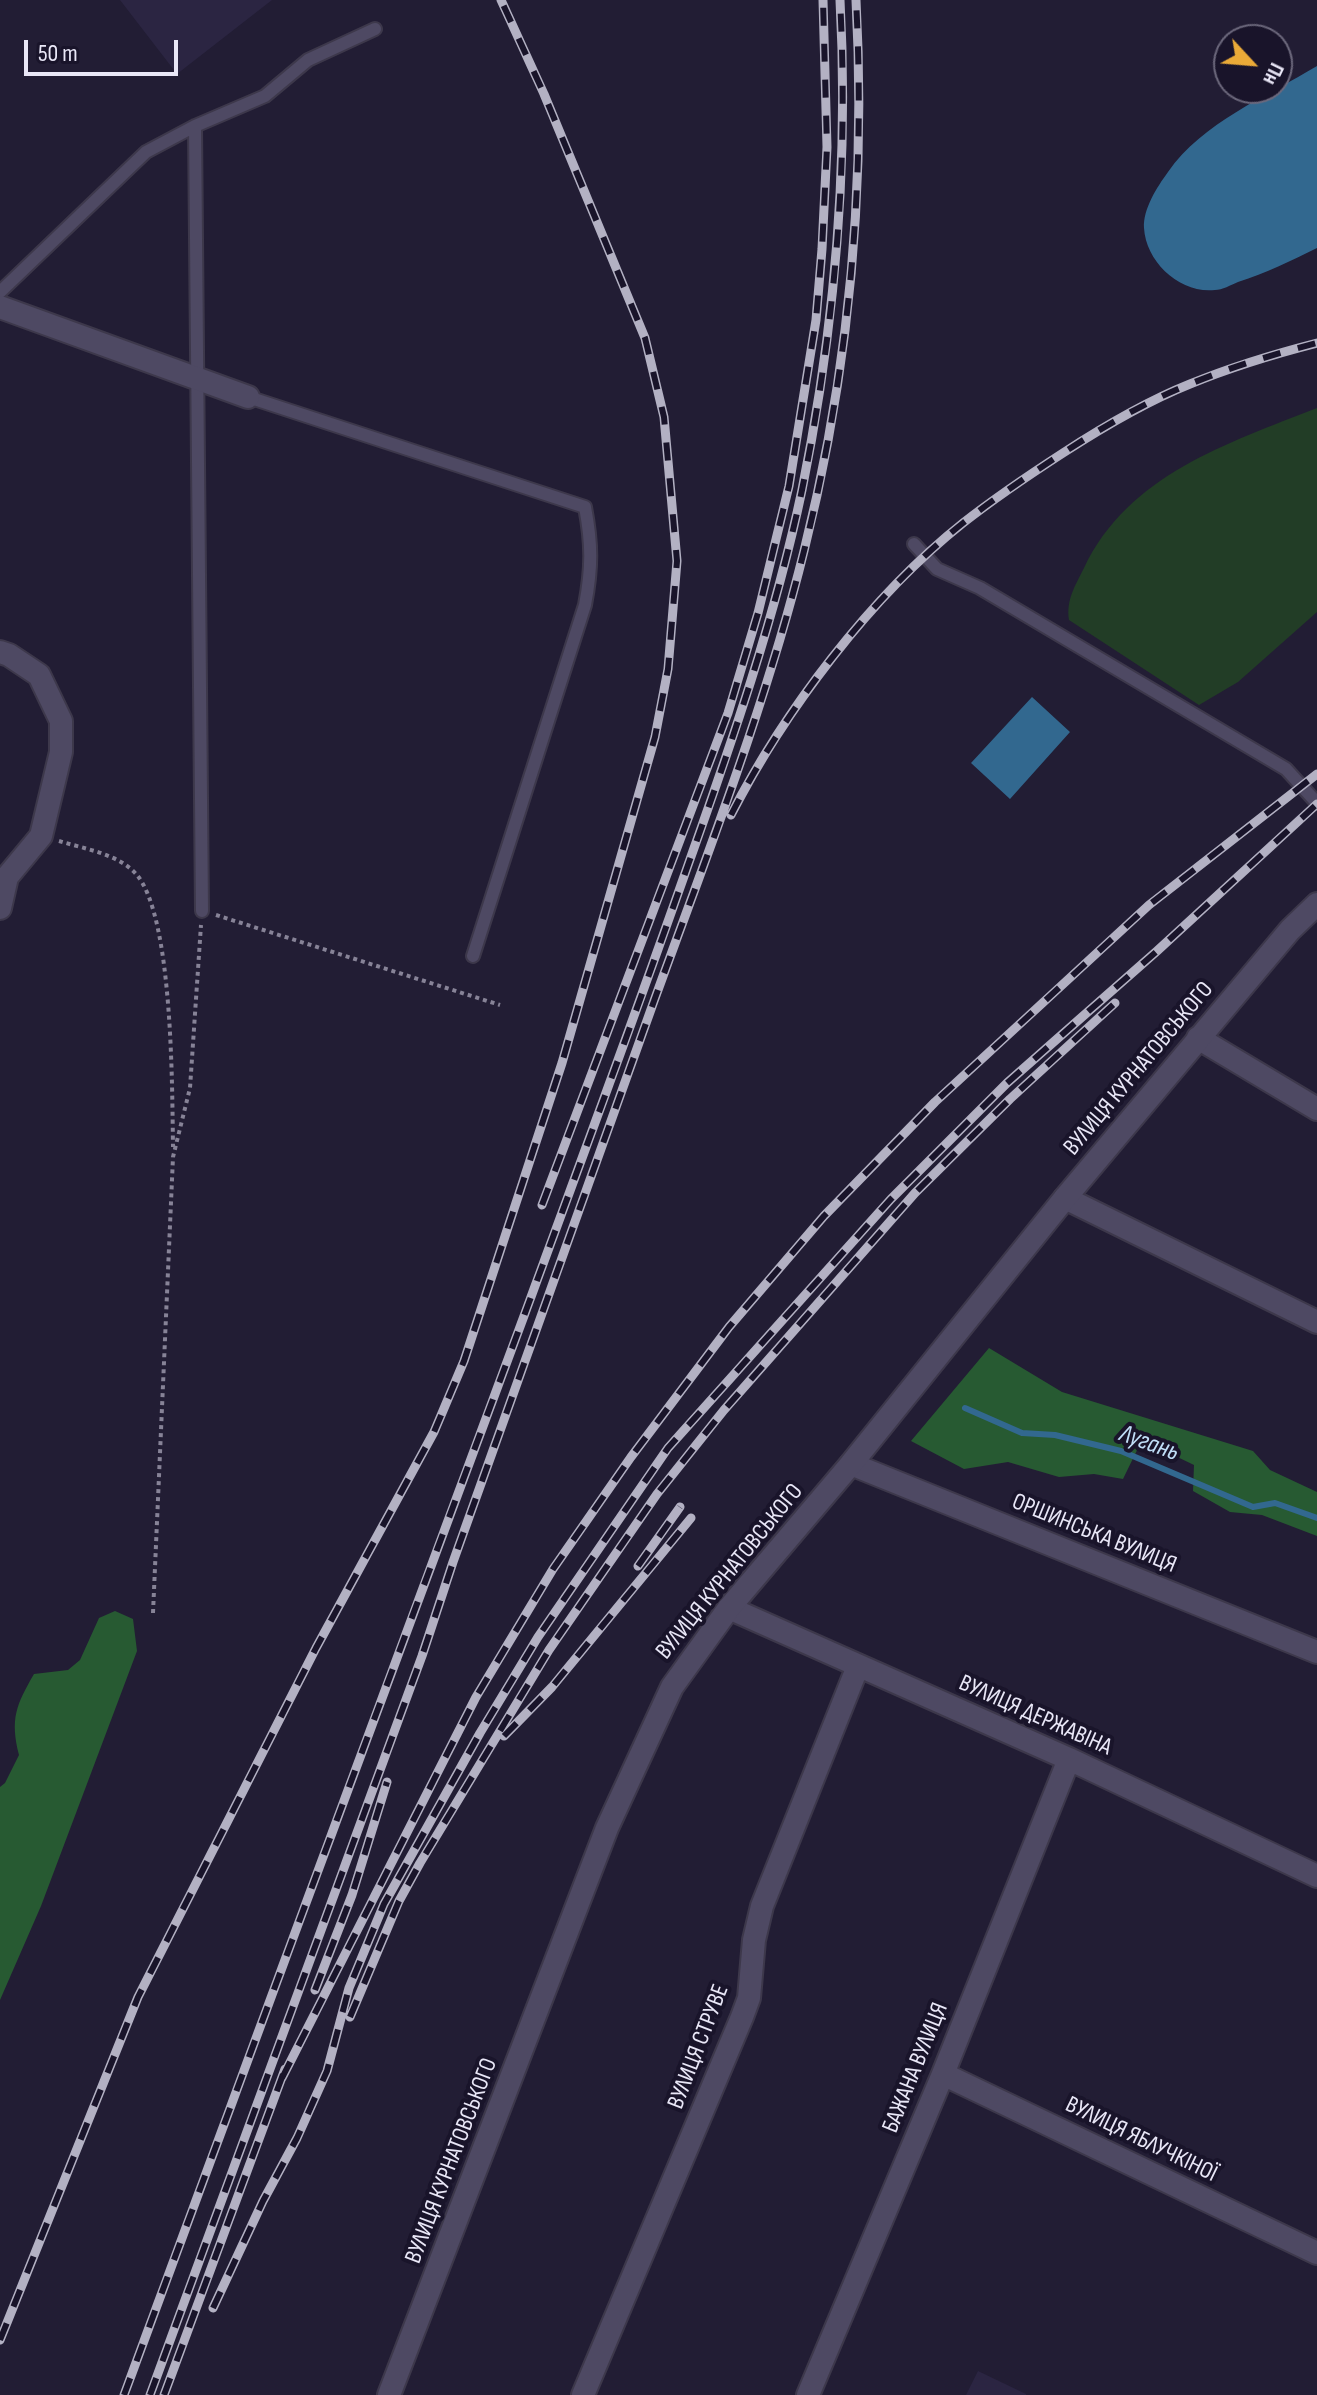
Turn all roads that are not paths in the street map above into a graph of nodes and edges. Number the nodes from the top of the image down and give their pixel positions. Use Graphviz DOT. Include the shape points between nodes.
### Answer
graph roads {
  1 [pos="375,29"];
  2 [pos="195,126"];
  3 [pos="0,292"];
  4 [pos="0,307"];
  5 [pos="197,378"];
  6 [pos="248,397"];
  7 [pos="914,544"];
  8 [pos="0,652"];
  9 [pos="1317,803"];
  10 [pos="1317,904"];
  11 [pos="0,908"];
  12 [pos="202,911"];
  13 [pos="473,956"];
  14 [pos="1198,1038"];
  15 [pos="1317,1109"];
  16 [pos="1065,1198"];
  17 [pos="1317,1322"];
  18 [pos="851,1464"];
  19 [pos="729,1608"];
  20 [pos="1317,1652"];
  21 [pos="858,1666"];
  22 [pos="1069,1759"];
  23 [pos="1317,1876"];
  24 [pos="943,2074"];
  25 [pos="1317,2253"];
  26 [pos="389,2395"];
  27 [pos="583,2395"];
  28 [pos="808,2395"];
  1 -- 2 [label="lane" via="308,60 265,96"];
  2 -- 3 [label="lane" via="146,152"];
  2 -- 5 [label="lane"];
  4 -- 5 [label="street"];
  5 -- 6 [label="street"];
  5 -- 12 [label="lane"];
  6 -- 13 [label="lane" via="585,507 592,569 585,605"];
  7 -- 9 [label="lane" via="937,569 980,588 1286,769"];
  8 -- 11 [label="street" via="39,675 61,721 61,752 41,836 7,877"];
  10 -- 14 [label="street, ВУЛИЦЯ КУРНАТОВСЬКОГО"];
  14 -- 15 [label="street"];
  14 -- 16 [label="street, ВУЛИЦЯ КУРНАТОВСЬКОГО"];
  16 -- 17 [label="street"];
  16 -- 18 [label="street, ВУЛИЦЯ КУРНАТОВСЬКОГО"];
  18 -- 19 [label="street, ВУЛИЦЯ КУРНАТОВСЬКОГО"];
  18 -- 20 [label="street, ОРШИНСЬКА ВУЛИЦЯ"];
  19 -- 21 [label="street, ВУЛИЦЯ ДЕРЖАВІНА"];
  19 -- 26 [label="street, ВУЛИЦЯ КУРНАТОВСЬКОГО" via="672,1687 636,1760"];
  21 -- 22 [label="street, ВУЛИЦЯ ДЕРЖАВІНА"];
  21 -- 27 [label="street, ВУЛИЦЯ СТРУВЕ" via="762,1906 742,2017"];
  22 -- 23 [label="street, ВУЛИЦЯ ДЕРЖАВІНА"];
  22 -- 24 [label="street, БАЖАНА ВУЛИЦЯ"];
  24 -- 25 [label="street, ВУЛИЦЯ ЯБЛУЧКІНОЇ"];
  24 -- 28 [label="street, БАЖАНА ВУЛИЦЯ"];
}
